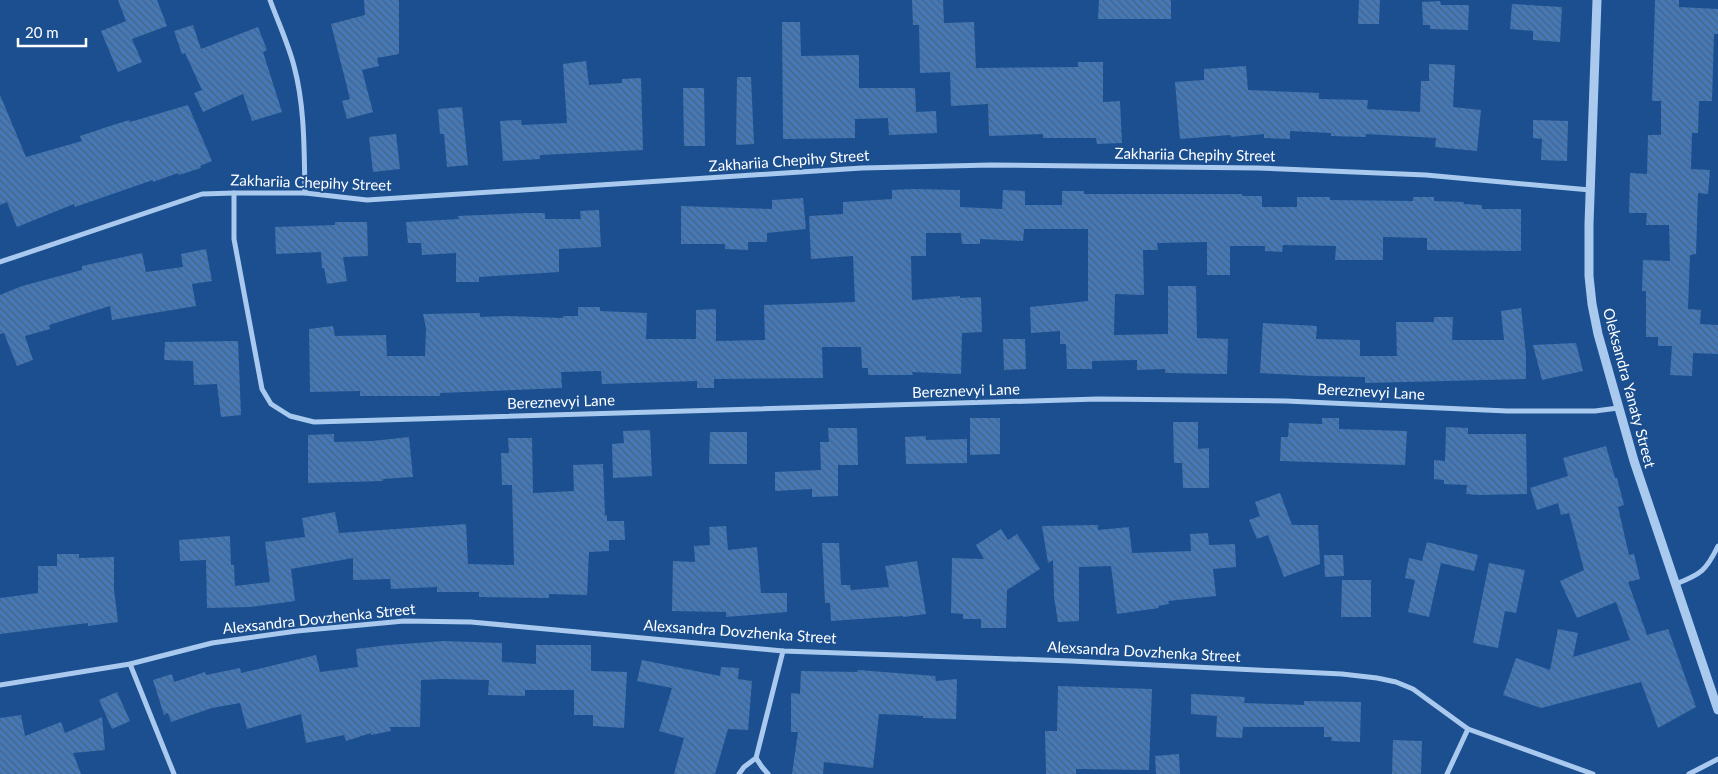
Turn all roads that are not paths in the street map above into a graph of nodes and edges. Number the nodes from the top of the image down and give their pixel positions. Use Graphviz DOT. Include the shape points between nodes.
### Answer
graph roads {
  1 [pos="270,0"];
  2 [pos="1597,0"];
  3 [pos="1590,190"];
  4 [pos="234,193"];
  5 [pos="305,193"];
  6 [pos="0,262"];
  7 [pos="1618,408"];
  8 [pos="1718,546"];
  9 [pos="1676,584"];
  10 [pos="783,650"];
  11 [pos="130,664"];
  12 [pos="0,685"];
  13 [pos="1718,710"];
  14 [pos="1468,730"];
  15 [pos="756,758"];
  16 [pos="1718,759"];
  17 [pos="174,774"];
  18 [pos="739,774"];
  19 [pos="768,774"];
  20 [pos="1447,774"];
  21 [pos="1593,774"];
  22 [pos="1689,774"];
  1 -- 5 [label="street" via="294,66 304,128"];
  2 -- 3 [label="street, Oleksandra Yanaty Street"];
  3 -- 5 [label="street, Zakhariia Chepihy Street" via="1426,175 1268,168 991,165 862,168 367,200"];
  3 -- 7 [label="street, Oleksandra Yanaty Street" via="1589,276 1592,304"];
  4 -- 5 [label="street, Zakhariia Chepihy Street"];
  4 -- 6 [label="street, Zakhariia Chepihy Street" via="202,194"];
  4 -- 7 [label="street, Bereznevyi Lane" via="234,239 262,389 271,404 290,416 314,422 1098,399 1286,400 1506,410 1595,411"];
  7 -- 9 [label="street, Oleksandra Yanaty Street"];
  8 -- 9 [label="street" via="1707,567 1697,576"];
  9 -- 13 [label="street, Oleksandra Yanaty Street"];
  10 -- 11 [label="street, Alexsandra Dovzhenka Street" via="471,622 404,621 212,643"];
  10 -- 14 [label="street, Alexsandra Dovzhenka Street" via="1071,661 1377,678 1413,689"];
  10 -- 15 [label="street"];
  11 -- 12 [label="street, Alexsandra Dovzhenka Street"];
  11 -- 17 [label="street"];
  14 -- 20 [label="street"];
  14 -- 21 [label="street, Alexsandra Dovzhenka Street"];
  15 -- 18 [label="street"];
  15 -- 19 [label="street"];
  16 -- 22 [label="street"];
}
